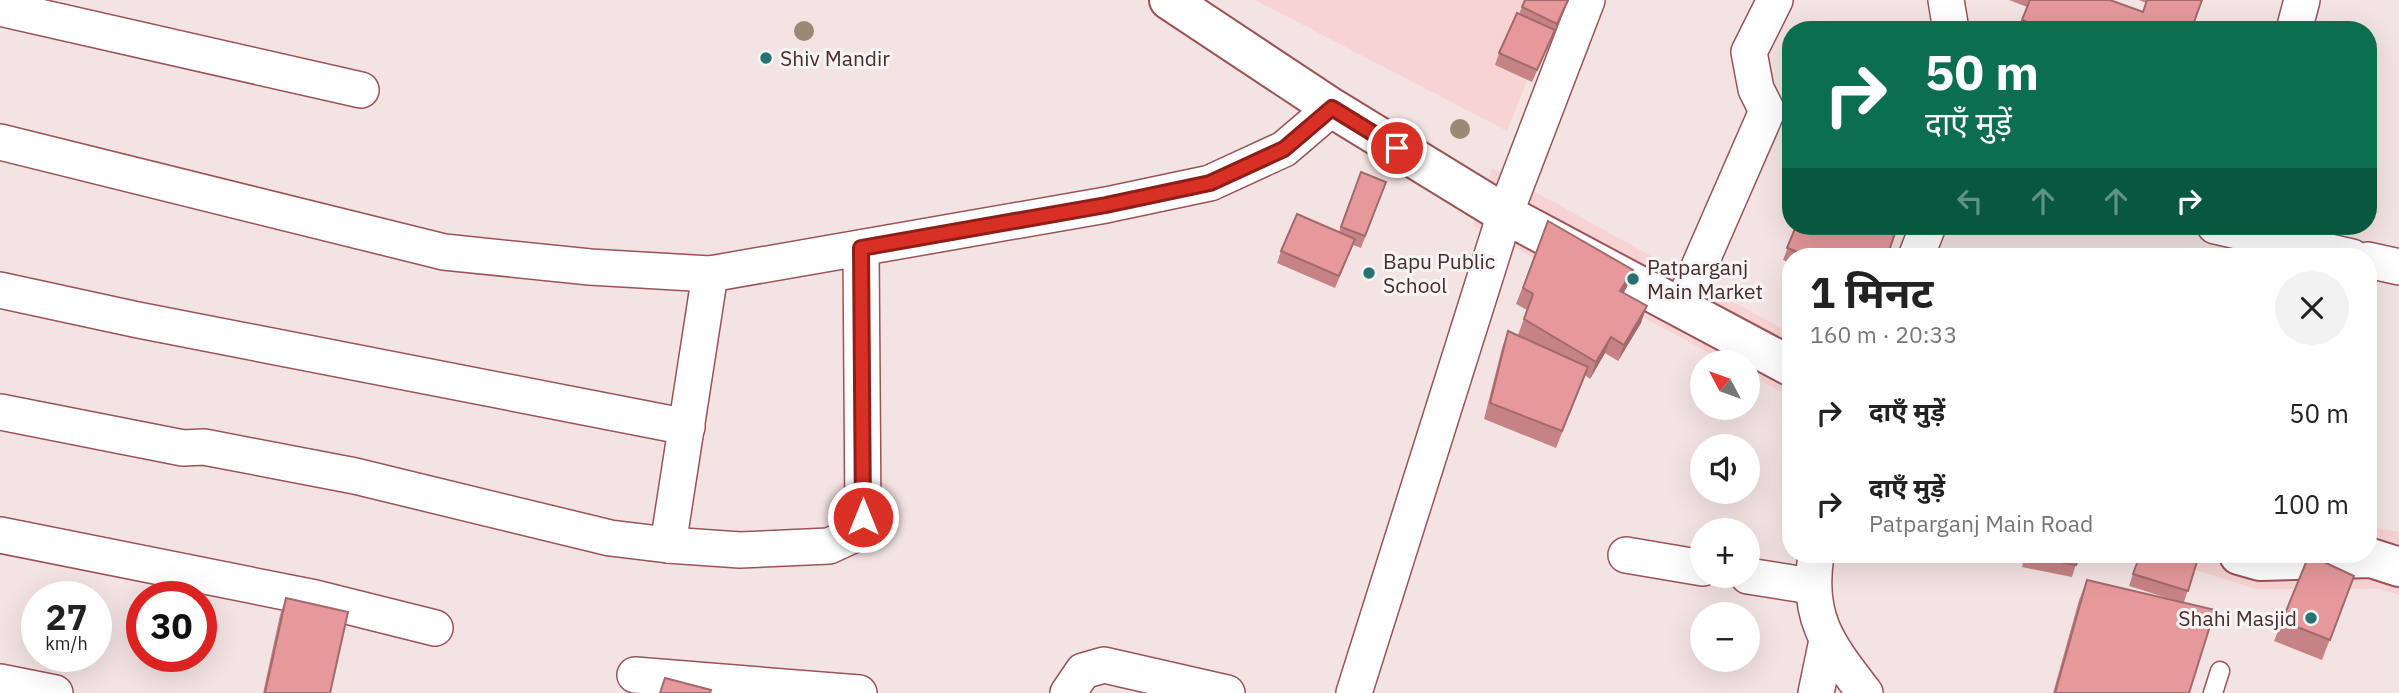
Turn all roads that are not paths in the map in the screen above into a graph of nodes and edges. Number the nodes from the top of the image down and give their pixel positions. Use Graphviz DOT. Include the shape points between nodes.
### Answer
graph roads {
  1 [pos="1169,0"];
  2 [pos="1587,0"];
  3 [pos="1775,0"];
  4 [pos="1946,0"];
  5 [pos="2302,0"];
  6 [pos="0,8"];
  7 [pos="1950,21"];
  8 [pos="2296,21"];
  9 [pos="361,90"];
  10 [pos="1332,108"];
  11 [pos="0,142"];
  12 [pos="1505,214"];
  13 [pos="2262,235"];
  14 [pos="861,248"];
  15 [pos="2315,248"];
  16 [pos="710,274"];
  17 [pos="0,290"];
  18 [pos="1681,308"];
  19 [pos="1782,362"];
  20 [pos="0,412"];
  21 [pos="687,426"];
  22 [pos="0,535"];
  23 [pos="668,545"];
  24 [pos="1626,555"];
  25 [pos="2377,560"];
  26 [pos="1690,566"];
  27 [pos="2399,567"];
  28 [pos="1813,570"];
  29 [pos="1760,575"];
  30 [pos="435,628"];
  31 [pos="1827,640"];
  32 [pos="2220,671"];
  33 [pos="635,676"];
  34 [pos="0,682"];
  35 [pos="727,688"];
  36 [pos="55,693"];
  37 [pos="859,693"];
  38 [pos="1068,693"];
  39 [pos="1227,693"];
  40 [pos="1354,693"];
  41 [pos="1816,693"];
  42 [pos="1865,693"];
  43 [pos="2213,693"];
  1 -- 10 [label="street"];
  2 -- 12 [label="street"];
  3 -- 18 [label="street" via="1749,52 1756,89 1767,111"];
  4 -- 7 [label="street"];
  5 -- 8 [label="street"];
  6 -- 9 [label="street"];
  10 -- 12 [label="street"];
  10 -- 14 [label="street" via="1284,149 1210,183"];
  11 -- 16 [label="street" via="444,252"];
  12 -- 18 [label="street"];
  12 -- 40 [label="street"];
  13 -- 15 [label="street"];
  14 -- 16 [label="street"];
  14 -- 23 [label="street" via="863,517 853,535 829,546 740,550"];
  16 -- 21 [label="street"];
  17 -- 21 [label="street"];
  18 -- 19 [label="street"];
  20 -- 23 [label="street" via="355,476 610,538"];
  21 -- 23 [label="street"];
  22 -- 30 [label="street" via="315,597"];
  24 -- 26 [label="street"];
  25 -- 27 [label="street"];
  28 -- 29 [label="street"];
  28 -- 31 [label="street" via="1814,607"];
  31 -- 41 [label="street"];
  31 -- 42 [label="street"];
  32 -- 43 [label="lane"];
  33 -- 35 [label="street"];
  34 -- 36 [label="street"];
  35 -- 37 [label="street"];
  38 -- 39 [label="street" via="1083,671 1104,665"];
}
